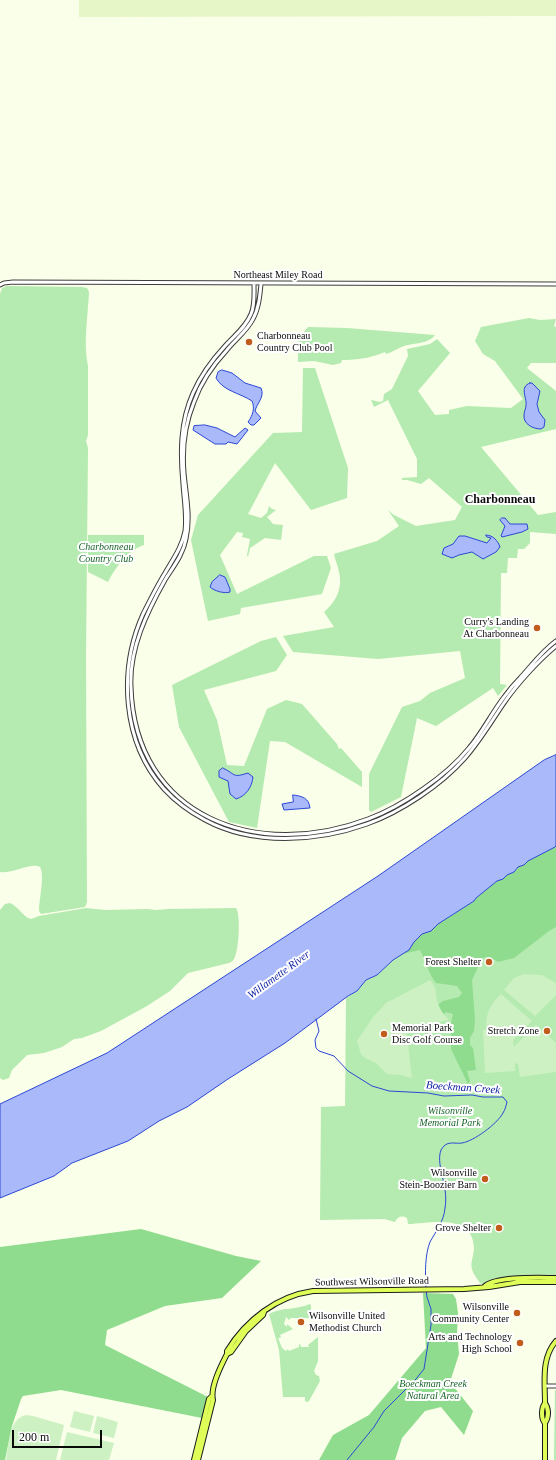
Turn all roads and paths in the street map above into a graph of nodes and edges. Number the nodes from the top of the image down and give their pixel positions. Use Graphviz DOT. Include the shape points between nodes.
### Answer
graph roads {
  1 [pos="254,284"];
  2 [pos="261,284"];
  3 [pos="556,284"];
  4 [pos="0,285"];
  5 [pos="556,641"];
  6 [pos="556,646"];
  7 [pos="556,1278"];
  8 [pos="556,1282"];
  9 [pos="485,1286"];
  10 [pos="556,1341"];
  11 [pos="545,1386"];
  12 [pos="556,1386"];
  13 [pos="212,1396"];
  14 [pos="194,1460"];
  15 [pos="198,1460"];
  16 [pos="545,1460"];
  1 -- 2 [label="street, Northeast Miley Road"];
  1 -- 4 [label="street, Northeast Miley Road" via="13,282"];
  1 -- 6 [label="street" via="250,318 210,364 188,405 181,447 186,518 182,541 142,617 129,663 127,697 134,733 144,761 164,789 186,808 211,823 233,832 256,836 314,837 369,824 420,796 448,774 471,750 511,693"];
  2 -- 3 [label="street, Northeast Miley Road"];
  2 -- 5 [label="street" via="253,320 213,367 191,408 184,449 189,521 185,544 145,619 135,651 130,682 138,737 147,758 162,781 176,796 194,809 211,819 240,829 271,833 314,832 368,819 418,792 448,769 471,746 515,683"];
  7 -- 9 [label="main road, Southwest Wilsonville Road" via="508,1280"];
  8 -- 9 [label="main road, Southwest Wilsonville Road" via="520,1282"];
  9 -- 13 [label="main road, Southwest Wilsonville Road" via="464,1289 309,1292 291,1297 264,1312 227,1354"];
  10 -- 11 [label="main road" via="549,1350 546,1360"];
  11 -- 12 [label="street"];
  11 -- 16 [label="main road"];
  13 -- 14 [label="main road, Southwest Wilsonville Road" via="209,1399"];
  13 -- 15 [label="main road, Southwest Wilsonville Road"];
}
